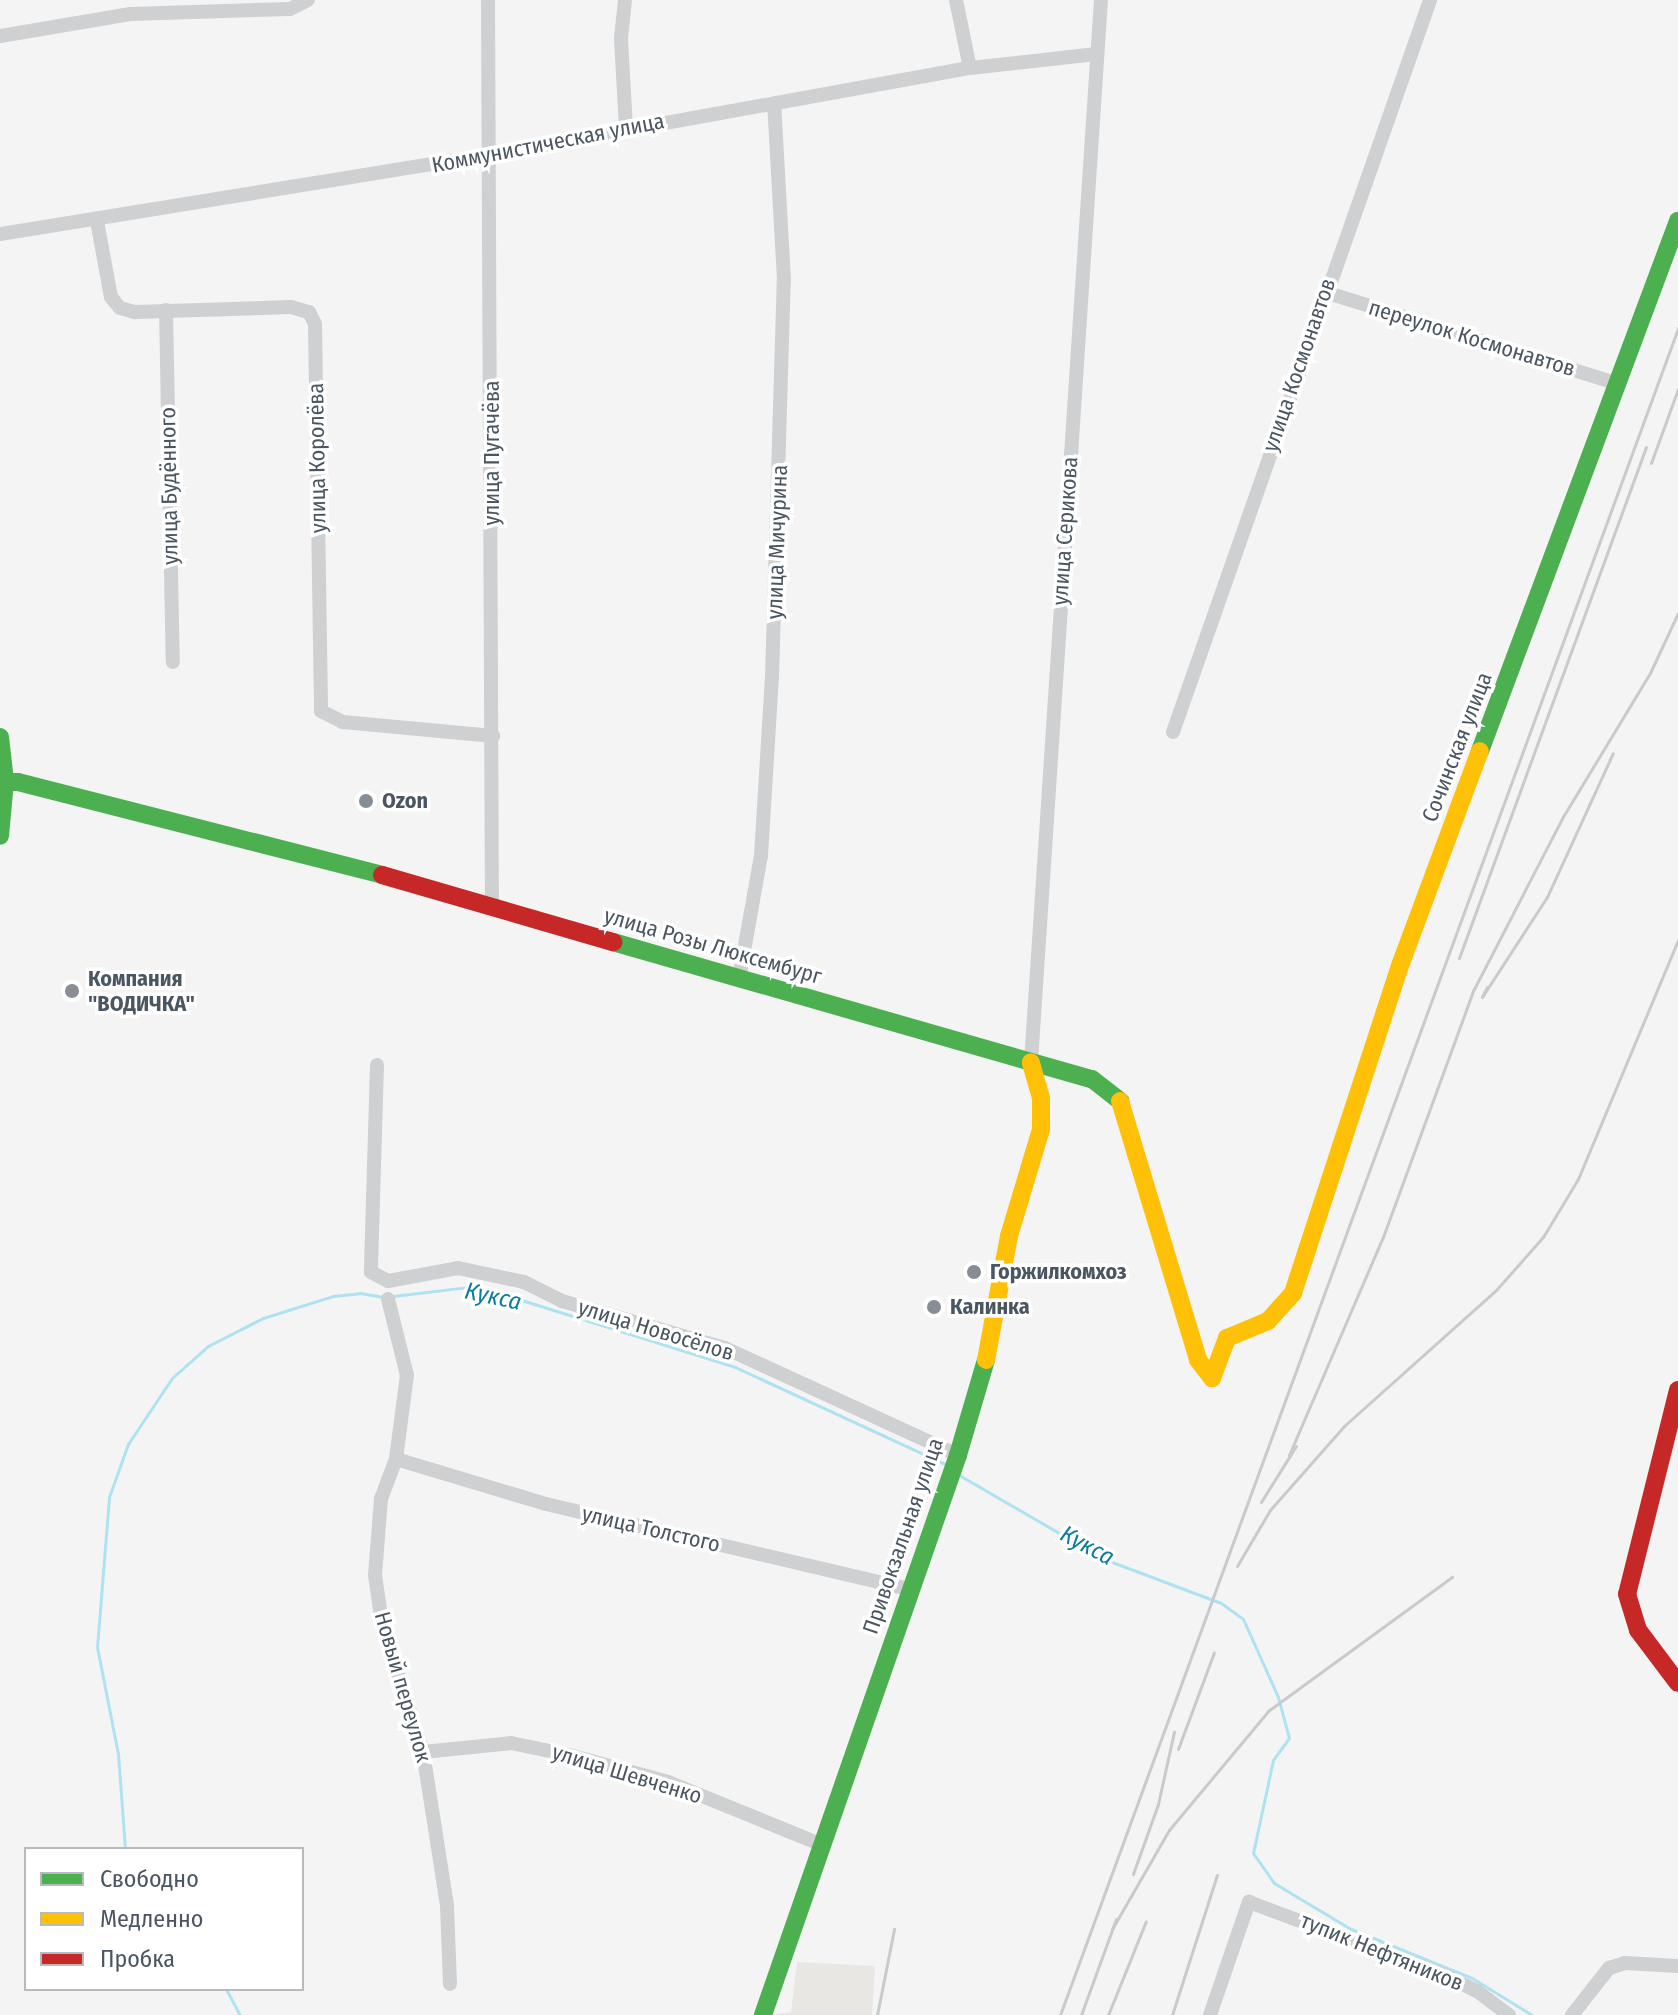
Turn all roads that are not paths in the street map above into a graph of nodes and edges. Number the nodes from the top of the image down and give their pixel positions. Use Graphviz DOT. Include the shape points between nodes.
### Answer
graph roads {
  1 [pos="308,0"];
  2 [pos="488,0"];
  3 [pos="625,0"];
  4 [pos="956,0"];
  5 [pos="1101,0"];
  6 [pos="1430,0"];
  7 [pos="165,5"];
  8 [pos="0,36"];
  9 [pos="1096,54"];
  10 [pos="970,68"];
  11 [pos="774,103"];
  12 [pos="626,128"];
  13 [pos="490,155"];
  14 [pos="97,221"];
  15 [pos="1678,221"];
  16 [pos="0,234"];
  17 [pos="1325,292"];
  18 [pos="166,310"];
  19 [pos="1619,384"];
  20 [pos="173,662"];
  21 [pos="1173,732"];
  22 [pos="493,736"];
  23 [pos="0,737"];
  24 [pos="2,782"];
  25 [pos="0,836"];
  26 [pos="492,906"];
  27 [pos="739,979"];
  28 [pos="1031,1062"];
  29 [pos="377,1065"];
  30 [pos="388,1299"];
  31 [pos="1212,1378"];
  32 [pos="1678,1390"];
  33 [pos="396,1459"];
  34 [pos="955,1464"];
  35 [pos="909,1589"];
  36 [pos="1678,1683"];
  37 [pos="423,1752"];
  38 [pos="822,1845"];
  39 [pos="1678,1966"];
  40 [pos="450,1984"];
  41 [pos="763,2015"];
  42 [pos="1210,2015"];
  43 [pos="1509,2015"];
  44 [pos="1572,2015"];
  1 -- 7 [label="street" via="290,9"];
  2 -- 13 [label="street, улица Пугачёва"];
  3 -- 12 [label="street" via="621,39"];
  4 -- 10 [label="street"];
  5 -- 9 [label="street, улица Серикова"];
  6 -- 17 [label="street, улица Космонавтов"];
  7 -- 8 [label="street"];
  9 -- 10 [label="street, Коммунистическая улица"];
  9 -- 28 [label="street, улица Серикова"];
  10 -- 11 [label="street, Коммунистическая улица"];
  11 -- 12 [label="street, Коммунистическая улица"];
  11 -- 27 [label="street, улица Мичурина" via="784,280 777,555 761,856"];
  12 -- 13 [label="street, Коммунистическая улица"];
  13 -- 14 [label="street, Коммунистическая улица"];
  13 -- 22 [label="street, улица Пугачёва"];
  14 -- 16 [label="street, Коммунистическая улица"];
  14 -- 18 [label="street, улица Королёва" via="111,297 120,308 135,312"];
  15 -- 19 [label="street, Сочинская улица"];
  17 -- 19 [label="street, переулок Космонавтов"];
  17 -- 21 [label="street, улица Космонавтов"];
  18 -- 20 [label="street, улица Будённого"];
  18 -- 22 [label="street, улица Королёва" via="291,307 309,312 315,324 321,711 343,722"];
  19 -- 31 [label="street, Сочинская улица" via="1401,963 1293,1293 1268,1321 1227,1338"];
  22 -- 26 [label="street, улица Пугачёва"];
  23 -- 24 [label="street"];
  24 -- 25 [label="street"];
  24 -- 26 [label="street, улица Розы Люксембург"];
  26 -- 27 [label="street, улица Розы Люксембург"];
  27 -- 28 [label="street, улица Розы Люксембург"];
  28 -- 31 [label="street, улица Розы Люксембург" via="1092,1079 1112,1090 1123,1106 1198,1360"];
  28 -- 34 [label="street, Привокзальная улица" via="1041,1098 1041,1129 1009,1236 990,1347"];
  29 -- 34 [label="street, улица Новосёлов" via="371,1272 388,1281 458,1268 524,1282 562,1301 725,1348"];
  30 -- 33 [label="street, Новый переулок" via="407,1375"];
  32 -- 36 [label="street" via="1627,1594 1638,1630"];
  33 -- 35 [label="street, улица Толстого" via="533,1501"];
  33 -- 37 [label="street, Новый переулок" via="381,1499 375,1575 382,1623"];
  34 -- 35 [label="street, Привокзальная улица"];
  35 -- 38 [label="street, Привокзальная улица"];
  37 -- 38 [label="street, улица Шевченко" via="511,1743 573,1756 668,1782"];
  37 -- 40 [label="street, Новый переулок" via="447,1906"];
  38 -- 41 [label="street, Привокзальная улица"];
  39 -- 44 [label="street" via="1625,1963 1609,1968"];
  42 -- 43 [label="street, тупик Нефтяников" via="1249,1902 1442,1974"];
}
